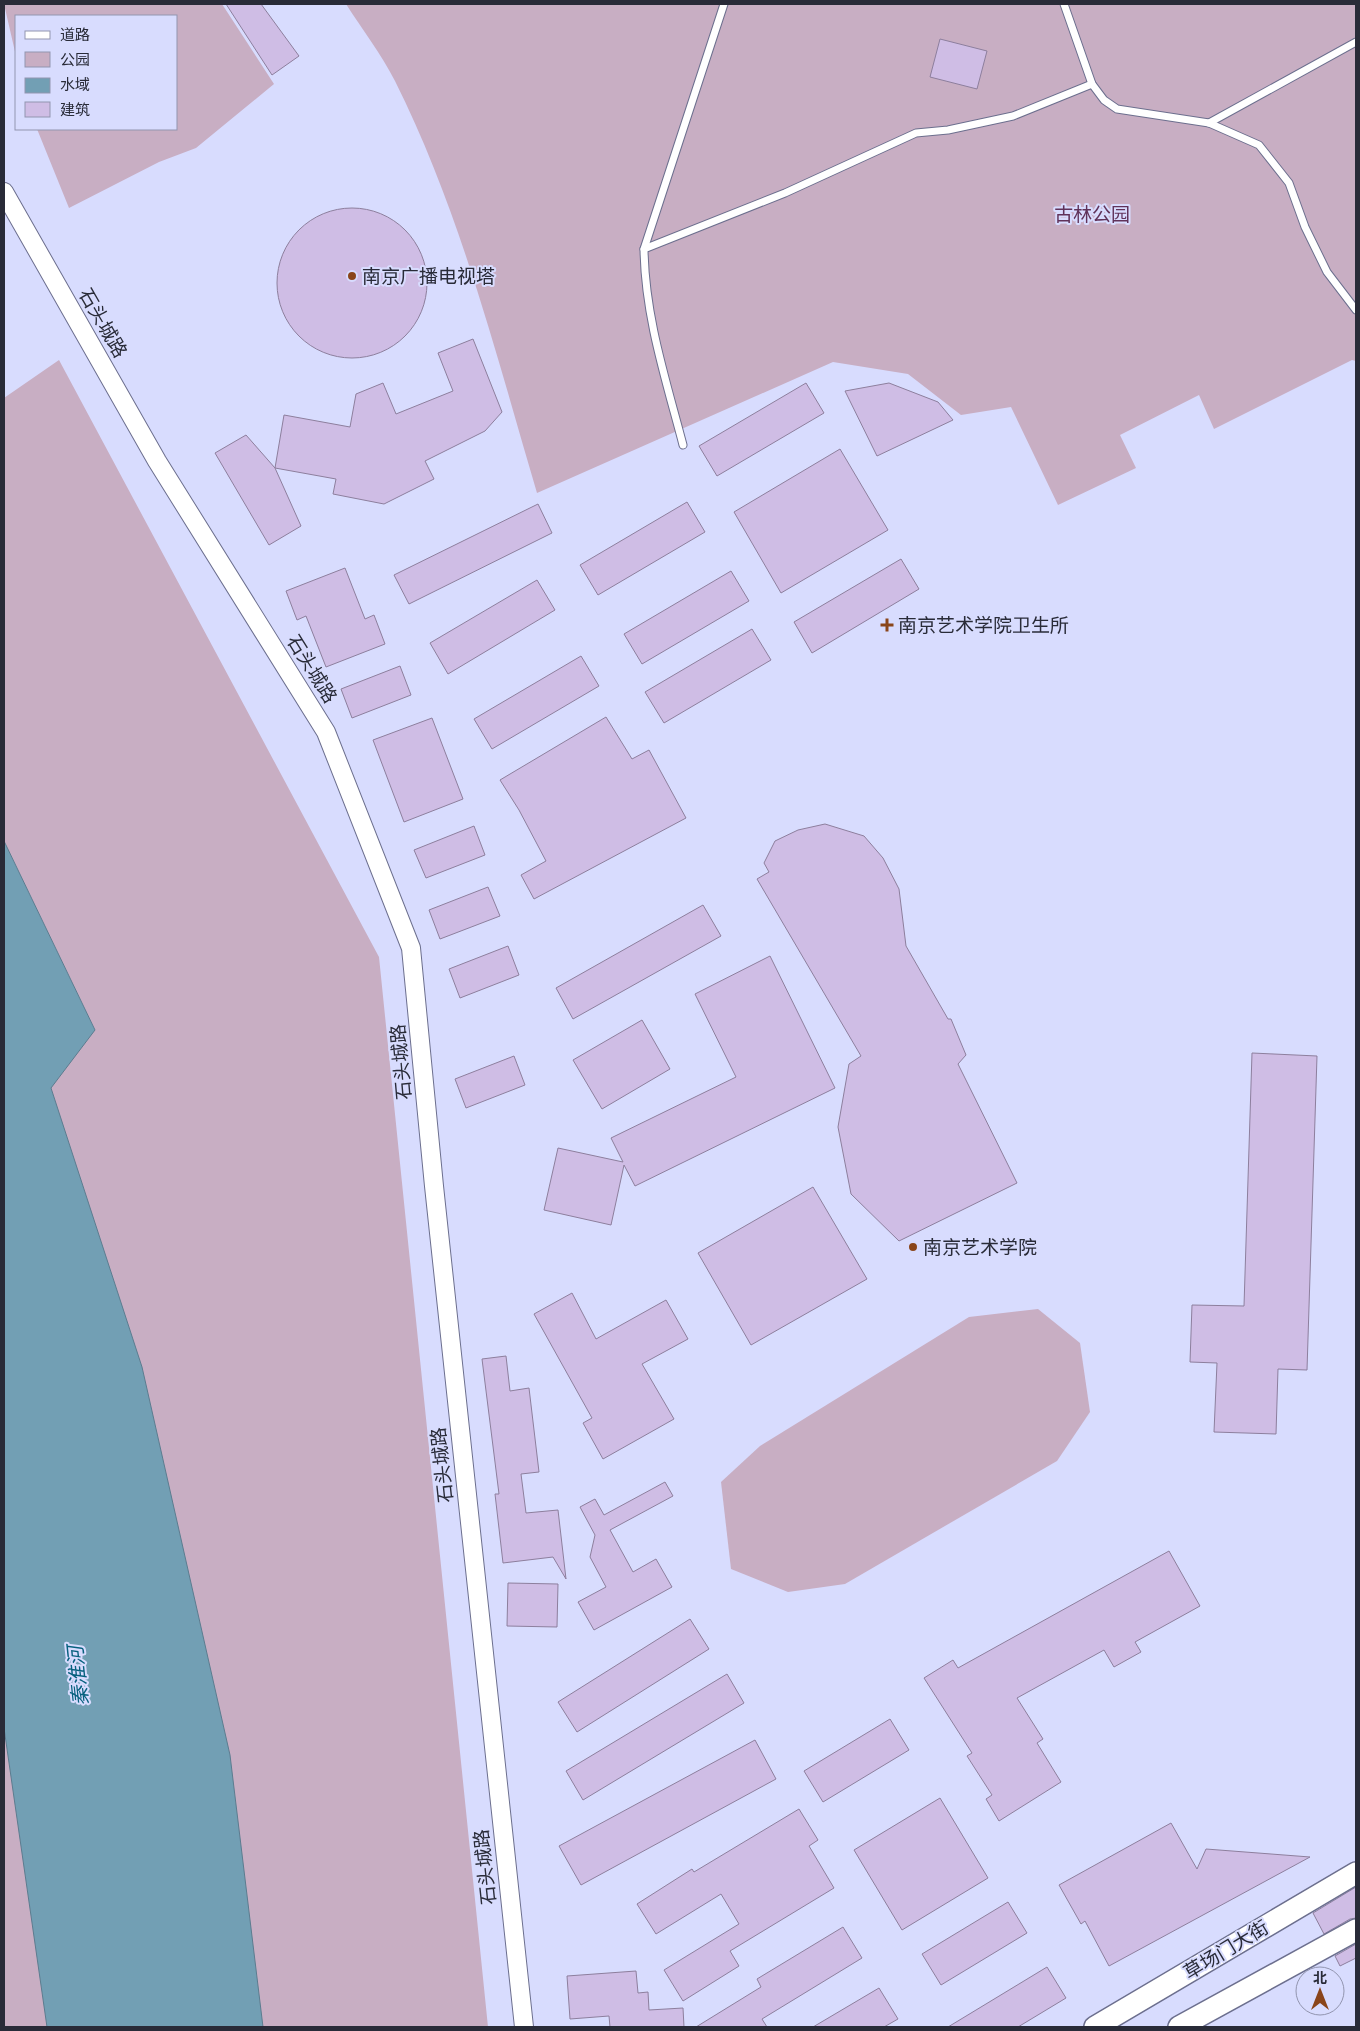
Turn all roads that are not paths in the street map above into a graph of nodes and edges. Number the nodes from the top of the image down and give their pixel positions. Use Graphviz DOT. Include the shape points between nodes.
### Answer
graph roads {
  1 [pos="724,4"];
  2 [pos="1064,4"];
  3 [pos="1356,42"];
  4 [pos="1092,84"];
  5 [pos="1209,123"];
  6 [pos="4,192"];
  7 [pos="644,249"];
  8 [pos="1356,310"];
  9 [pos="683,445"];
  10 [pos="1356,1873"];
  11 [pos="1356,1930"];
  12 [pos="524,2027"];
  13 [pos="1095,2027"];
  14 [pos="1179,2027"];
  1 -- 7 [label="lane"];
  2 -- 4 [label="lane"];
  3 -- 5 [label="lane"];
  4 -- 5 [label="lane" via="1104,100 1117,109"];
  4 -- 7 [label="lane" via="1013,116 948,130 916,133 784,193"];
  5 -- 8 [label="lane" via="1258,145 1289,183 1305,227 1327,272"];
  6 -- 12 [label="street, 石头城路" via="158,461 326,732 412,948 436,1206"];
  7 -- 9 [label="lane" via="644,279 651,325"];
  10 -- 13 [label="main road, 草场门大街"];
  11 -- 14 [label="main road"];
}
